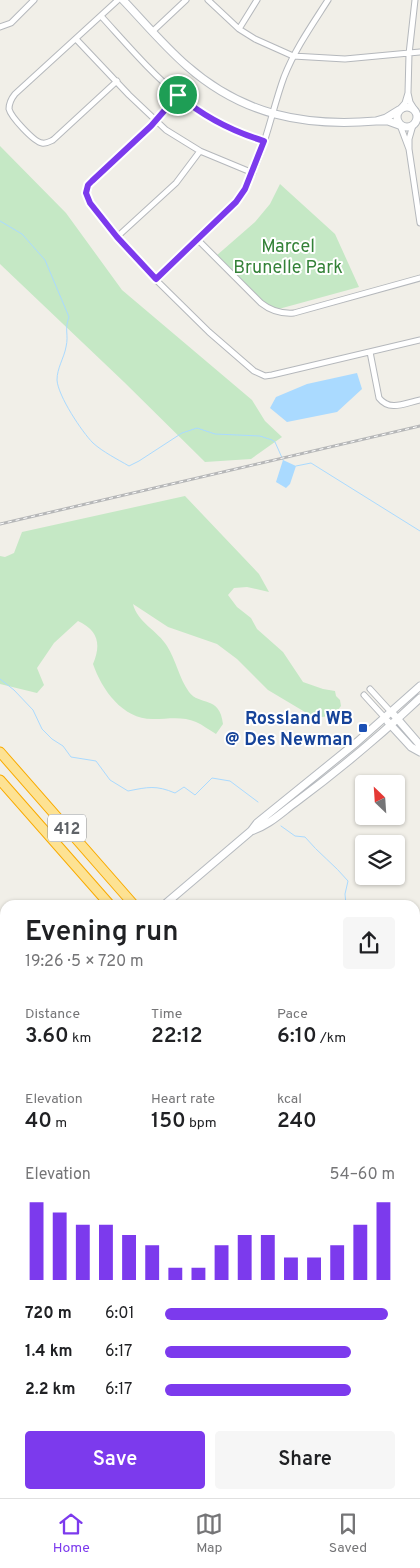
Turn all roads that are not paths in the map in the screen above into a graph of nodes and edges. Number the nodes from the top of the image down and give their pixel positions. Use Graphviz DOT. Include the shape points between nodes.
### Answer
graph roads {
  1 [pos="34,0"];
  2 [pos="118,0"];
  3 [pos="123,0"];
  4 [pos="186,0"];
  5 [pos="208,0"];
  6 [pos="257,0"];
  7 [pos="328,0"];
  8 [pos="415,0"];
  9 [pos="101,16"];
  10 [pos="0,28"];
  11 [pos="239,29"];
  12 [pos="153,31"];
  13 [pos="76,39"];
  14 [pos="420,52"];
  15 [pos="409,54"];
  16 [pos="293,56"];
  17 [pos="116,81"];
  18 [pos="408,92"];
  19 [pos="178,95"];
  20 [pos="399,110"];
  21 [pos="417,111"];
  22 [pos="273,114"];
  23 [pos="155,121"];
  24 [pos="376,121"];
  25 [pos="416,123"];
  26 [pos="400,126"];
  27 [pos="264,141"];
  28 [pos="409,150"];
  29 [pos="200,151"];
  30 [pos="253,173"];
  31 [pos="420,183"];
  32 [pos="413,184"];
  33 [pos="420,223"];
  34 [pos="117,237"];
  35 [pos="197,239"];
  36 [pos="420,278"];
  37 [pos="156,279"];
  38 [pos="420,340"];
  39 [pos="370,352"];
  40 [pos="420,400"];
  41 [pos="420,686"];
  42 [pos="370,689"];
  43 [pos="364,695"];
  44 [pos="420,698"];
  45 [pos="391,712"];
  46 [pos="385,718"];
  47 [pos="398,719"];
  48 [pos="391,725"];
  49 [pos="420,745"];
  50 [pos="0,752"];
  51 [pos="420,752"];
  52 [pos="0,780"];
  53 [pos="251,831"];
  54 [pos="106,900"];
  55 [pos="130,900"];
  56 [pos="170,900"];
  1 -- 10 [label="street" via="11,23"];
  2 -- 9 [label="street"];
  3 -- 12 [label="main road"];
  4 -- 12 [label="street"];
  5 -- 11 [label="street"];
  6 -- 11 [label="street"];
  7 -- 16 [label="street"];
  8 -- 15 [label="street"];
  9 -- 13 [label="street"];
  9 -- 19 [label="street" via="156,77"];
  11 -- 16 [label="street"];
  12 -- 22 [label="main road" via="186,66 208,83 224,94"];
  13 -- 17 [label="street"];
  13 -- 17 [label="street" via="15,94 9,104 13,117 36,141 49,142"];
  14 -- 15 [label="street"];
  15 -- 16 [label="street" via="345,59"];
  15 -- 18 [label="street"];
  16 -- 22 [label="street"];
  17 -- 23 [label="street"];
  18 -- 20 [label="street"];
  18 -- 21 [label="street"];
  19 -- 23 [label="street"];
  19 -- 27 [label="street" via="226,127"];
  20 -- 21 [label="main road" via="405,107"];
  20 -- 24 [label="main road"];
  20 -- 26 [label="main road" via="396,120"];
  21 -- 25 [label="main road"];
  22 -- 24 [label="main road" via="295,120 331,123"];
  22 -- 27 [label="street"];
  23 -- 29 [label="street"];
  23 -- 34 [label="street" via="86,190 90,203"];
  24 -- 26 [label="main road" via="394,122"];
  25 -- 26 [label="main road" via="407,128"];
  25 -- 28 [label="street" via="408,139"];
  26 -- 28 [label="street"];
  27 -- 30 [label="street"];
  28 -- 32 [label="street"];
  29 -- 30 [label="street"];
  29 -- 34 [label="street" via="176,183"];
  30 -- 35 [label="street" via="236,202"];
  31 -- 32 [label="street"];
  32 -- 33 [label="street"];
  34 -- 37 [label="street"];
  35 -- 36 [label="street" via="261,303 282,313 294,313"];
  35 -- 37 [label="street"];
  37 -- 39 [label="street" via="209,332 260,375"];
  38 -- 39 [label="street"];
  39 -- 40 [label="street" via="379,398 384,404 389,406"];
  41 -- 45 [label="main road"];
  42 -- 45 [label="street"];
  43 -- 46 [label="street"];
  44 -- 47 [label="main road"];
  45 -- 46 [label="main road"];
  45 -- 47 [label="main road"];
  46 -- 48 [label="main road"];
  46 -- 53 [label="main road"];
  47 -- 48 [label="main road"];
  47 -- 49 [label="main road"];
  48 -- 51 [label="main road"];
  48 -- 53 [label="main road" via="304,796"];
  50 -- 55 [label="highway, 412"];
  52 -- 54 [label="highway, 412"];
  53 -- 56 [label="main road"];
}
